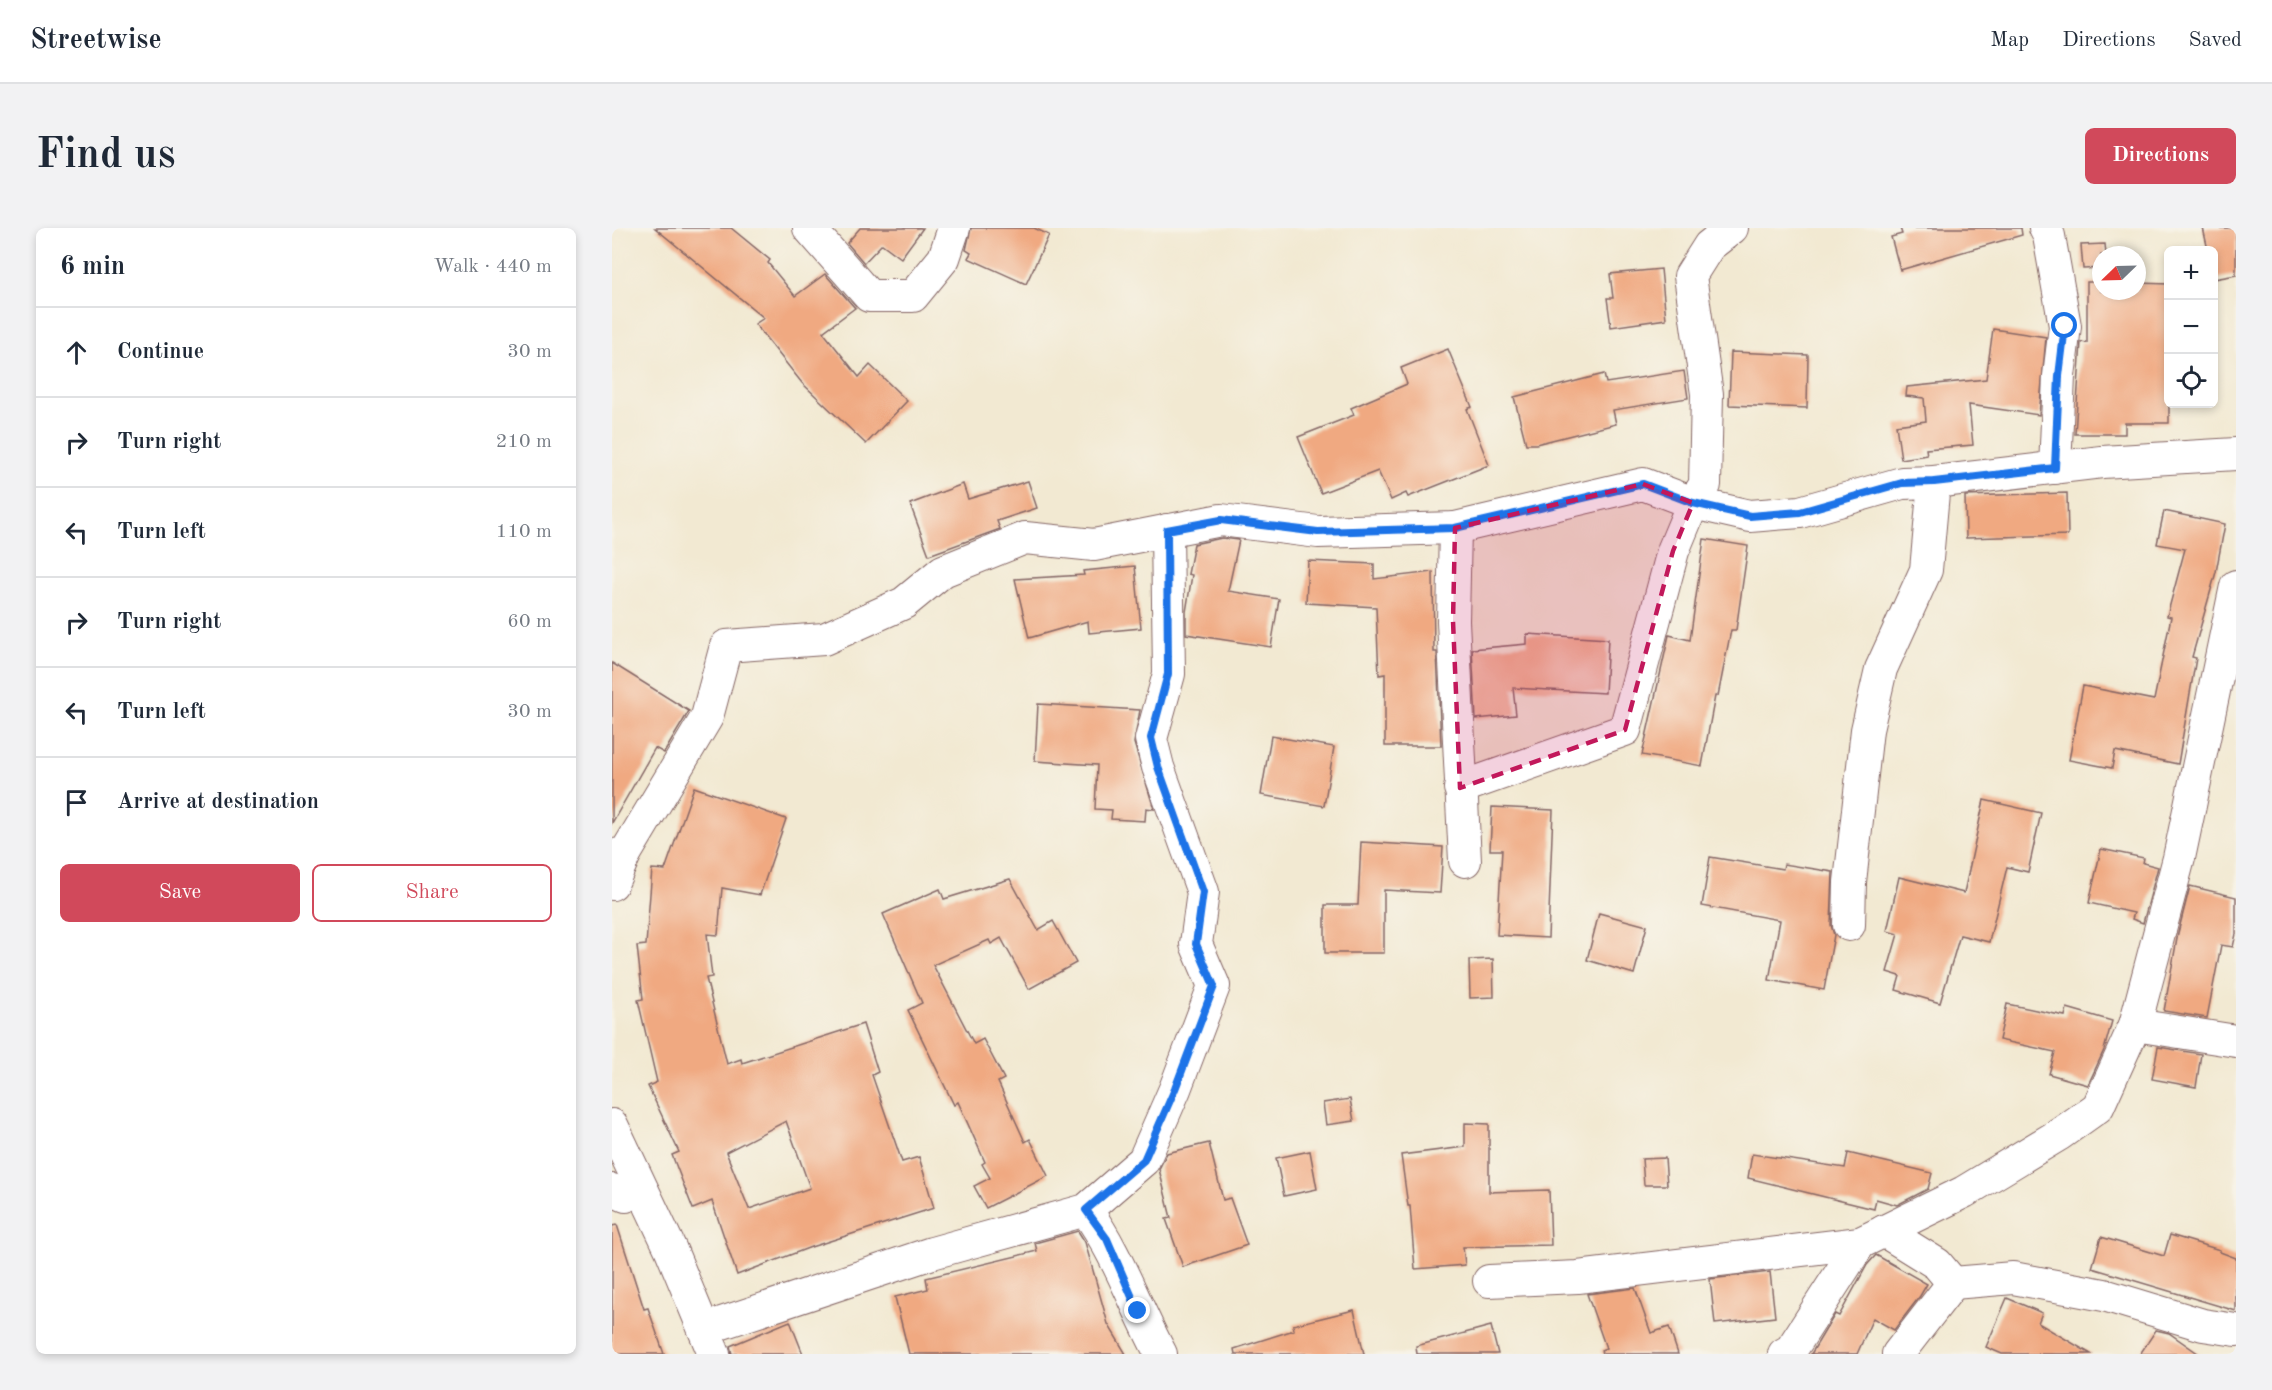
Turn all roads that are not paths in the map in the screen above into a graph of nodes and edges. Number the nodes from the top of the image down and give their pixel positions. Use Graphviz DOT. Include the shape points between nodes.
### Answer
graph roads {
  1 [pos="809,228"];
  2 [pos="954,228"];
  3 [pos="1732,228"];
  4 [pos="2046,228"];
  5 [pos="2236,454"];
  6 [pos="2055,468"];
  7 [pos="1934,482"];
  8 [pos="1693,503"];
  9 [pos="1455,528"];
  10 [pos="1167,530"];
  11 [pos="2236,586"];
  12 [pos="1460,788"];
  13 [pos="619,854"];
  14 [pos="1465,861"];
  15 [pos="612,884"];
  16 [pos="1849,925"];
  17 [pos="2135,1025"];
  18 [pos="2236,1041"];
  19 [pos="612,1125"];
  20 [pos="1086,1210"];
  21 [pos="1872,1237"];
  22 [pos="1489,1281"];
  23 [pos="1953,1283"];
  24 [pos="2236,1330"];
  25 [pos="709,1341"];
  26 [pos="1161,1354"];
  27 [pos="1784,1354"];
  28 [pos="1898,1354"];
  1 -- 2 [label="street" via="869,296 913,296 944,258"];
  3 -- 8 [label="street" via="1709,246 1690,276 1707,394 1705,485"];
  4 -- 6 [label="street" via="2065,326"];
  5 -- 6 [label="street"];
  6 -- 7 [label="street"];
  7 -- 8 [label="street" via="1902,483 1800,512 1750,516"];
  7 -- 16 [label="street" via="1926,570 1881,669 1867,730"];
  8 -- 9 [label="street" via="1643,484"];
  8 -- 12 [label="street" via="1673,550 1625,729"];
  9 -- 10 [label="street" via="1318,532 1221,520"];
  9 -- 12 [label="street" via="1453,621"];
  10 -- 13 [label="street" via="1094,545 1025,538 943,571 904,603 824,639 726,646 707,717"];
  10 -- 20 [label="street" via="1168,674 1151,738 1203,892 1196,944 1214,986 1144,1160"];
  11 -- 17 [label="street" via="2179,858"];
  12 -- 14 [label="street"];
  13 -- 15 [label="street"];
  17 -- 18 [label="street"];
  17 -- 21 [label="street" via="2098,1107 1964,1192"];
  19 -- 25 [label="street"];
  20 -- 25 [label="street" via="932,1253"];
  20 -- 26 [label="street" via="1107,1239"];
  21 -- 22 [label="street" via="1806,1252 1578,1277"];
  21 -- 23 [label="street" via="1937,1264"];
  21 -- 27 [label="street" via="1791,1350"];
  23 -- 24 [label="street" via="2013,1278 2104,1295 2203,1325"];
  23 -- 28 [label="street"];
}
